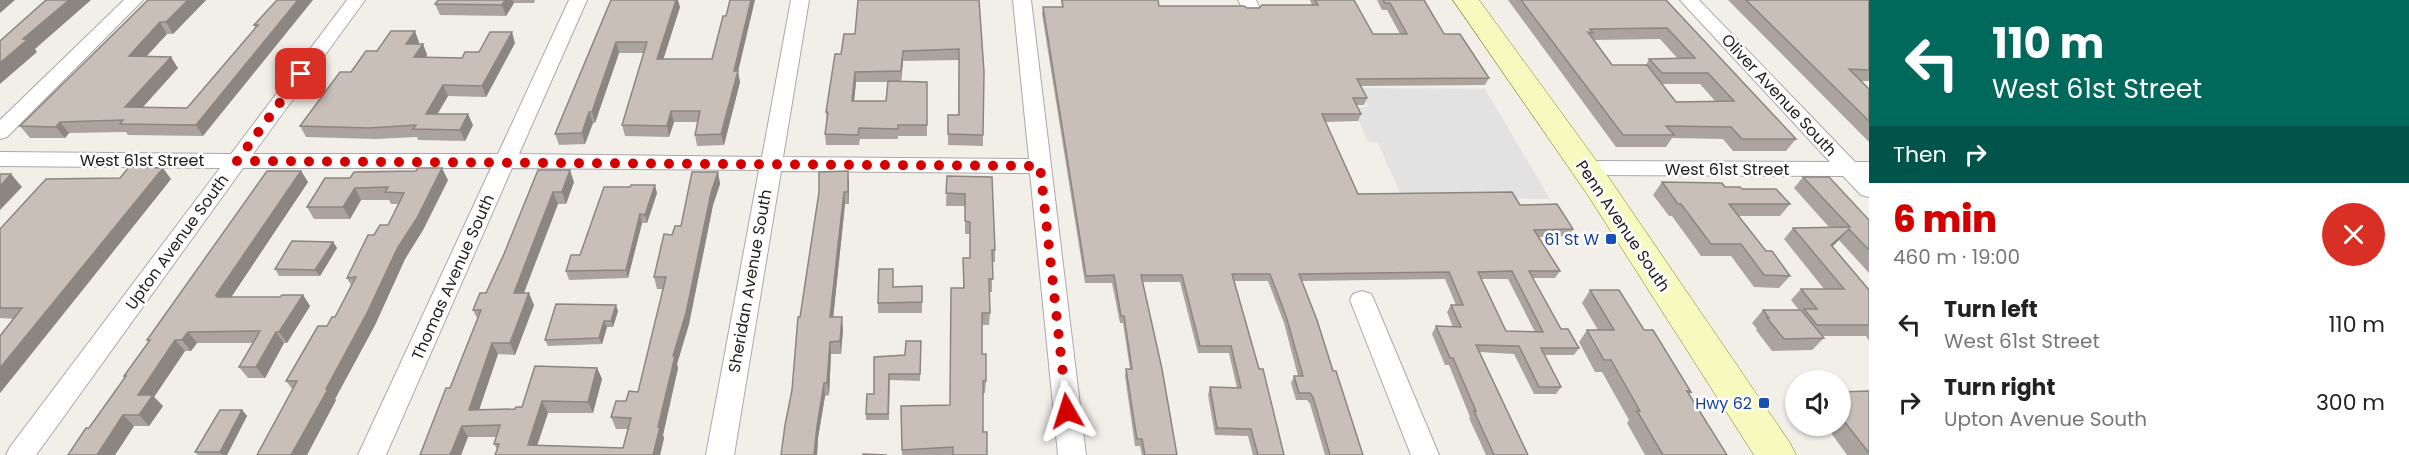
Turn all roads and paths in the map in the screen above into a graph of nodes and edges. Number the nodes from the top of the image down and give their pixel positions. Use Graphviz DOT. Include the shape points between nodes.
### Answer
graph roads {
  1 [pos="134,0"];
  2 [pos="356,0"];
  3 [pos="578,0"];
  4 [pos="800,0"];
  5 [pos="1022,0"];
  6 [pos="1466,0"];
  7 [pos="1689,0"];
  8 [pos="0,132"];
  9 [pos="0,159"];
  10 [pos="237,161"];
  11 [pos="504,162"];
  12 [pos="770,164"];
  13 [pos="1040,166"];
  14 [pos="1584,168"];
  15 [pos="1859,169"];
  16 [pos="1869,190"];
  17 [pos="1362,300"];
  18 [pos="20,455"];
  19 [pos="372,455"];
  20 [pos="720,455"];
  21 [pos="1072,455"];
  22 [pos="1425,455"];
  23 [pos="1776,455"];
  1 -- 8 [label="street"];
  2 -- 10 [label="street, Upton Avenue South"];
  3 -- 11 [label="street, Thomas Avenue South"];
  4 -- 12 [label="street, Sheridan Avenue South"];
  5 -- 13 [label="street"];
  6 -- 14 [label="main road, Penn Avenue South"];
  7 -- 15 [label="street, Oliver Avenue South"];
  9 -- 10 [label="street, West 61st Street"];
  10 -- 11 [label="street, West 61st Street"];
  10 -- 18 [label="street, Upton Avenue South"];
  11 -- 12 [label="street, West 61st Street"];
  11 -- 19 [label="street, Thomas Avenue South"];
  12 -- 13 [label="street, West 61st Street"];
  12 -- 20 [label="street, Sheridan Avenue South"];
  13 -- 21 [label="street"];
  14 -- 15 [label="street, West 61st Street"];
  14 -- 23 [label="main road, Penn Avenue South"];
  15 -- 16 [label="street, Oliver Avenue South"];
  17 -- 22 [label="street"];
}
